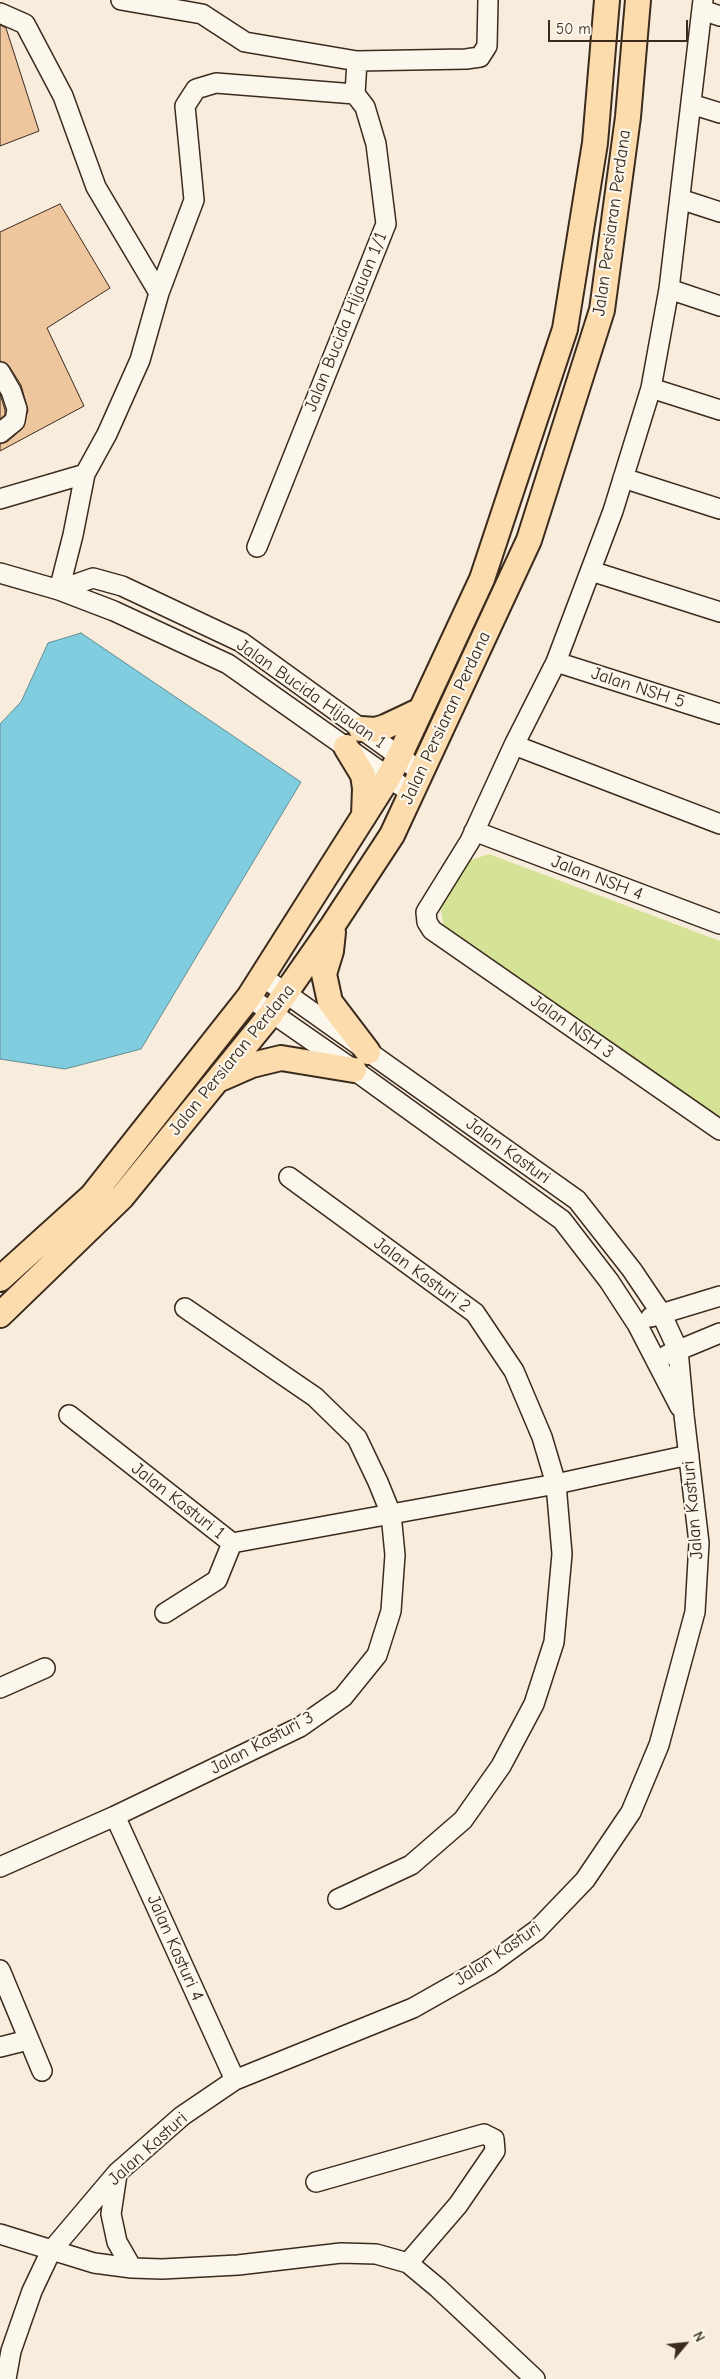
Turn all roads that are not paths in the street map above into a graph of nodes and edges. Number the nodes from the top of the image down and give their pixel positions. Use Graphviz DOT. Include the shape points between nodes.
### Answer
graph roads {
  1 [pos="121,0"];
  2 [pos="488,0"];
  3 [pos="607,0"];
  4 [pos="638,0"];
  5 [pos="702,5"];
  6 [pos="0,13"];
  7 [pos="720,16"];
  8 [pos="357,61"];
  9 [pos="355,94"];
  10 [pos="691,104"];
  11 [pos="720,113"];
  12 [pos="680,199"];
  13 [pos="720,212"];
  14 [pos="669,289"];
  15 [pos="159,293"];
  16 [pos="720,306"];
  17 [pos="0,372"];
  18 [pos="651,388"];
  19 [pos="720,410"];
  20 [pos="0,433"];
  21 [pos="84,474"];
  22 [pos="623,478"];
  23 [pos="0,499"];
  24 [pos="720,509"];
  25 [pos="257,547"];
  26 [pos="591,571"];
  27 [pos="0,572"];
  28 [pos="58,590"];
  29 [pos="720,612"];
  30 [pos="556,662"];
  31 [pos="421,710"];
  32 [pos="720,714"];
  33 [pos="354,738"];
  34 [pos="514,745"];
  35 [pos="399,757"];
  36 [pos="388,778"];
  37 [pos="416,783"];
  38 [pos="364,816"];
  39 [pos="720,824"];
  40 [pos="474,831"];
  41 [pos="720,924"];
  42 [pos="333,925"];
  43 [pos="263,976"];
  44 [pos="286,994"];
  45 [pos="249,997"];
  46 [pos="272,1014"];
  47 [pos="368,1052"];
  48 [pos="354,1070"];
  49 [pos="215,1082"];
  50 [pos="720,1130"];
  51 [pos="289,1177"];
  52 [pos="0,1279"];
  53 [pos="720,1296"];
  54 [pos="185,1308"];
  55 [pos="661,1313"];
  56 [pos="0,1315"];
  57 [pos="637,1324"];
  58 [pos="720,1333"];
  59 [pos="678,1350"];
  60 [pos="654,1359"];
  61 [pos="68,1415"];
  62 [pos="684,1415"];
  63 [pos="689,1455"];
  64 [pos="556,1484"];
  65 [pos="391,1514"];
  66 [pos="232,1543"];
  67 [pos="165,1614"];
  68 [pos="44,1668"];
  69 [pos="0,1688"];
  70 [pos="115,1816"];
  71 [pos="0,1867"];
  72 [pos="338,1899"];
  73 [pos="0,1970"];
  74 [pos="28,2040"];
  75 [pos="0,2047"];
  76 [pos="42,2071"];
  77 [pos="235,2080"];
  78 [pos="117,2173"];
  79 [pos="316,2182"];
  80 [pos="0,2234"];
  81 [pos="51,2251"];
  82 [pos="408,2263"];
  83 [pos="132,2268"];
  84 [pos="6,2379"];
  85 [pos="535,2379"];
  1 -- 8 [label="street" via="202,14 245,42"];
  2 -- 8 [label="street" via="486,46 480,57"];
  3 -- 31 [label="main road, Jalan Persiaran Perdana" via="595,143 565,329 482,579"];
  4 -- 37 [label="main road, Jalan Persiaran Perdana" via="628,117 602,310 529,540"];
  5 -- 7 [label="street"];
  5 -- 10 [label="street"];
  6 -- 15 [label="street" via="25,24 63,96 96,187"];
  8 -- 9 [label="street"];
  9 -- 15 [label="street" via="216,83 196,89 185,106 194,200"];
  9 -- 25 [label="street, Jalan Bucida Hijauan 1/1" via="365,107 376,144 386,224"];
  10 -- 11 [label="street"];
  10 -- 12 [label="street"];
  12 -- 13 [label="street"];
  12 -- 14 [label="street"];
  14 -- 16 [label="street"];
  14 -- 18 [label="street"];
  15 -- 21 [label="street" via="140,360 107,434"];
  17 -- 20 [label="street" via="17,409 15,421"];
  18 -- 19 [label="street"];
  18 -- 22 [label="street"];
  21 -- 23 [label="street"];
  21 -- 28 [label="street" via="73,535"];
  22 -- 24 [label="street"];
  22 -- 26 [label="street"];
  26 -- 29 [label="street"];
  26 -- 30 [label="street"];
  27 -- 28 [label="street, Jalan Bucida Hijauan 1"];
  28 -- 33 [label="street, Jalan Bucida Hijauan 1" via="114,611 228,664"];
  28 -- 33 [label="street, Jalan Bucida Hijauan 1" via="93,578 122,586 241,642"];
  30 -- 32 [label="street, Jalan NSH 5"];
  30 -- 34 [label="street"];
  31 -- 33 [label="main road"];
  31 -- 35 [label="main road, Jalan Persiaran Perdana"];
  33 -- 35 [label="street, Jalan Bucida Hijauan 1"];
  33 -- 36 [label="street, Jalan Bucida Hijauan 1"];
  33 -- 38 [label="main road" via="365,788"];
  34 -- 39 [label="street"];
  34 -- 40 [label="street"];
  35 -- 36 [label="main road, Jalan Persiaran Perdana"];
  35 -- 37 [label="street, Jalan Bucida Hijauan 1"];
  36 -- 37 [label="street, Jalan Bucida Hijauan 1"];
  36 -- 38 [label="main road, Jalan Persiaran Perdana"];
  37 -- 42 [label="main road, Jalan Persiaran Perdana" via="392,835"];
  38 -- 43 [label="main road, Jalan Persiaran Perdana"];
  40 -- 41 [label="street, Jalan NSH 4"];
  40 -- 50 [label="street, Jalan NSH 3" via="426,912 432,930"];
  42 -- 44 [label="main road, Jalan Persiaran Perdana"];
  42 -- 47 [label="main road" via="331,951 324,974 330,1002"];
  43 -- 44 [label="street, Jalan Kasturi"];
  43 -- 45 [label="main road, Jalan Persiaran Perdana"];
  44 -- 46 [label="main road, Jalan Persiaran Perdana"];
  44 -- 47 [label="street, Jalan Kasturi"];
  45 -- 46 [label="street, Jalan Kasturi"];
  45 -- 52 [label="main road, Jalan Persiaran Perdana" via="92,1196"];
  46 -- 48 [label="street, Jalan Kasturi"];
  46 -- 49 [label="main road, Jalan Persiaran Perdana"];
  47 -- 55 [label="street, Jalan Kasturi" via="576,1200 632,1270"];
  48 -- 49 [label="main road" via="281,1058 252,1065"];
  48 -- 57 [label="street, Jalan Kasturi" via="562,1220"];
  49 -- 56 [label="main road, Jalan Persiaran Perdana" via="122,1196"];
  51 -- 64 [label="street, Jalan Kasturi 2" via="475,1313 514,1371 542,1437"];
  53 -- 55 [label="street"];
  54 -- 65 [label="street, Jalan Kasturi 3" via="315,1397 357,1438"];
  55 -- 57 [label="street"];
  55 -- 59 [label="street, Jalan Kasturi"];
  57 -- 60 [label="street, Jalan Kasturi"];
  58 -- 59 [label="street"];
  59 -- 60 [label="street"];
  59 -- 62 [label="street, Jalan Kasturi"];
  60 -- 62 [label="street, Jalan Kasturi"];
  61 -- 66 [label="street, Jalan Kasturi 1"];
  62 -- 63 [label="street, Jalan Kasturi"];
  63 -- 64 [label="street"];
  63 -- 77 [label="street, Jalan Kasturi" via="699,1543 696,1612 659,1745 631,1812 586,1880 538,1930 481,1969 413,2008"];
  64 -- 65 [label="street"];
  64 -- 72 [label="street, Jalan Kasturi 2" via="562,1554 554,1642 534,1704 501,1766 463,1820 411,1865"];
  65 -- 66 [label="street"];
  65 -- 70 [label="street, Jalan Kasturi 3" via="395,1555 391,1611 377,1655 342,1697 300,1726"];
  66 -- 67 [label="street, Jalan Kasturi 1" via="217,1580"];
  68 -- 69 [label="street"];
  70 -- 71 [label="street, Jalan Kasturi 3"];
  70 -- 77 [label="street, Jalan Kasturi 4"];
  73 -- 74 [label="street"];
  74 -- 75 [label="street"];
  74 -- 76 [label="street"];
  77 -- 78 [label="street, Jalan Kasturi" via="182,2116"];
  78 -- 81 [label="street, Jalan Kasturi"];
  78 -- 83 [label="street" via="111,2214 118,2242"];
  79 -- 82 [label="street" via="484,2134 494,2139 495,2151 458,2205"];
  80 -- 81 [label="street"];
  81 -- 83 [label="street"];
  81 -- 84 [label="street, Jalan Kasturi" via="32,2291 11,2351"];
  82 -- 83 [label="street" via="376,2254 340,2253 238,2265"];
  82 -- 85 [label="street"];
}
